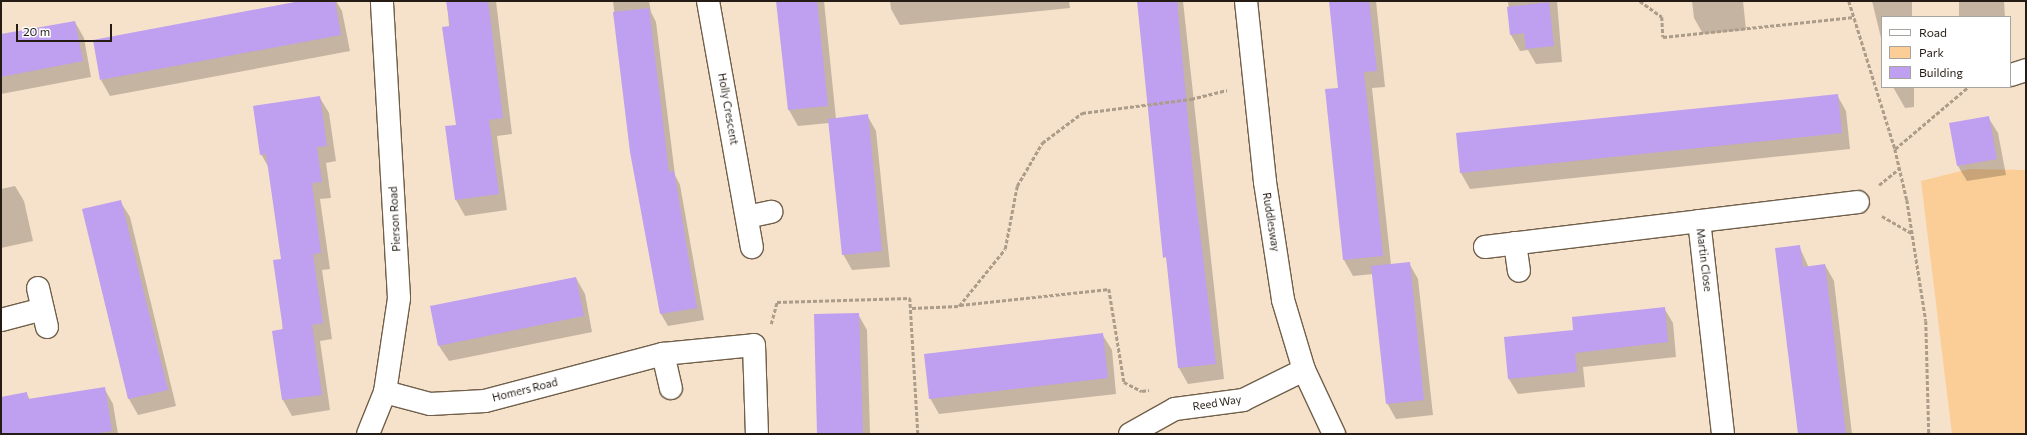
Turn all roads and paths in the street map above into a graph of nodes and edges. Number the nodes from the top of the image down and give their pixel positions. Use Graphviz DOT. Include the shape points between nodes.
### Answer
graph roads {
  1 [pos="382,1"];
  2 [pos="708,1"];
  3 [pos="1246,1"];
  4 [pos="1640,1"];
  5 [pos="1849,1"];
  6 [pos="1854,17"];
  7 [pos="1255,83"];
  8 [pos="1967,88"];
  9 [pos="1895,149"];
  10 [pos="1858,202"];
  11 [pos="771,212"];
  12 [pos="747,217"];
  13 [pos="1699,221"];
  14 [pos="1912,233"];
  15 [pos="1515,243"];
  16 [pos="752,247"];
  17 [pos="1485,247"];
  18 [pos="1519,271"];
  19 [pos="38,288"];
  20 [pos="959,306"];
  21 [pos="912,308"];
  22 [pos="1,320"];
  23 [pos="754,345"];
  24 [pos="663,354"];
  25 [pos="1304,370"];
  26 [pos="671,388"];
  27 [pos="1156,390"];
  28 [pos="385,392"];
  29 [pos="368,434"];
  30 [pos="757,434"];
  31 [pos="918,434"];
  32 [pos="1130,434"];
  33 [pos="1334,434"];
  34 [pos="1723,434"];
  35 [pos="1929,434"];
  1 -- 28 [label="street, Pierson Road" via="399,298"];
  2 -- 12 [label="street, Holly Crescent"];
  3 -- 7 [label="street, Ruddlesway"];
  4 -- 6 [label="path" via="1662,16 1664,37"];
  5 -- 6 [label="path"];
  6 -- 9 [label="path"];
  7 -- 20 [label="path" via="1191,99 1082,113 1042,142 1017,186 1005,249"];
  7 -- 25 [label="street, Ruddlesway" via="1265,182 1283,300"];
  8 -- 9 [label="path"];
  9 -- 14 [label="path"];
  10 -- 13 [label="street, Martin Close"];
  10 -- 14 [label="path"];
  11 -- 12 [label="street"];
  12 -- 16 [label="street, Holly Crescent"];
  13 -- 15 [label="street"];
  13 -- 34 [label="street, Martin Close"];
  14 -- 35 [label="path" via="1926,321"];
  15 -- 17 [label="street"];
  15 -- 18 [label="street"];
  19 -- 22 [label="street" via="45,318"];
  20 -- 21 [label="path"];
  20 -- 27 [label="path" via="1109,289 1124,382 1142,391"];
  21 -- 23 [label="path" via="910,298 777,302 769,333"];
  21 -- 31 [label="path"];
  23 -- 24 [label="street, Homers Road"];
  23 -- 30 [label="street"];
  24 -- 26 [label="street"];
  24 -- 28 [label="street, Homers Road" via="485,400 430,404"];
  25 -- 32 [label="street, Reed Way" via="1243,400 1175,409"];
  25 -- 33 [label="street, Ruddlesway"];
  28 -- 29 [label="street, Pierson Road"];
}
